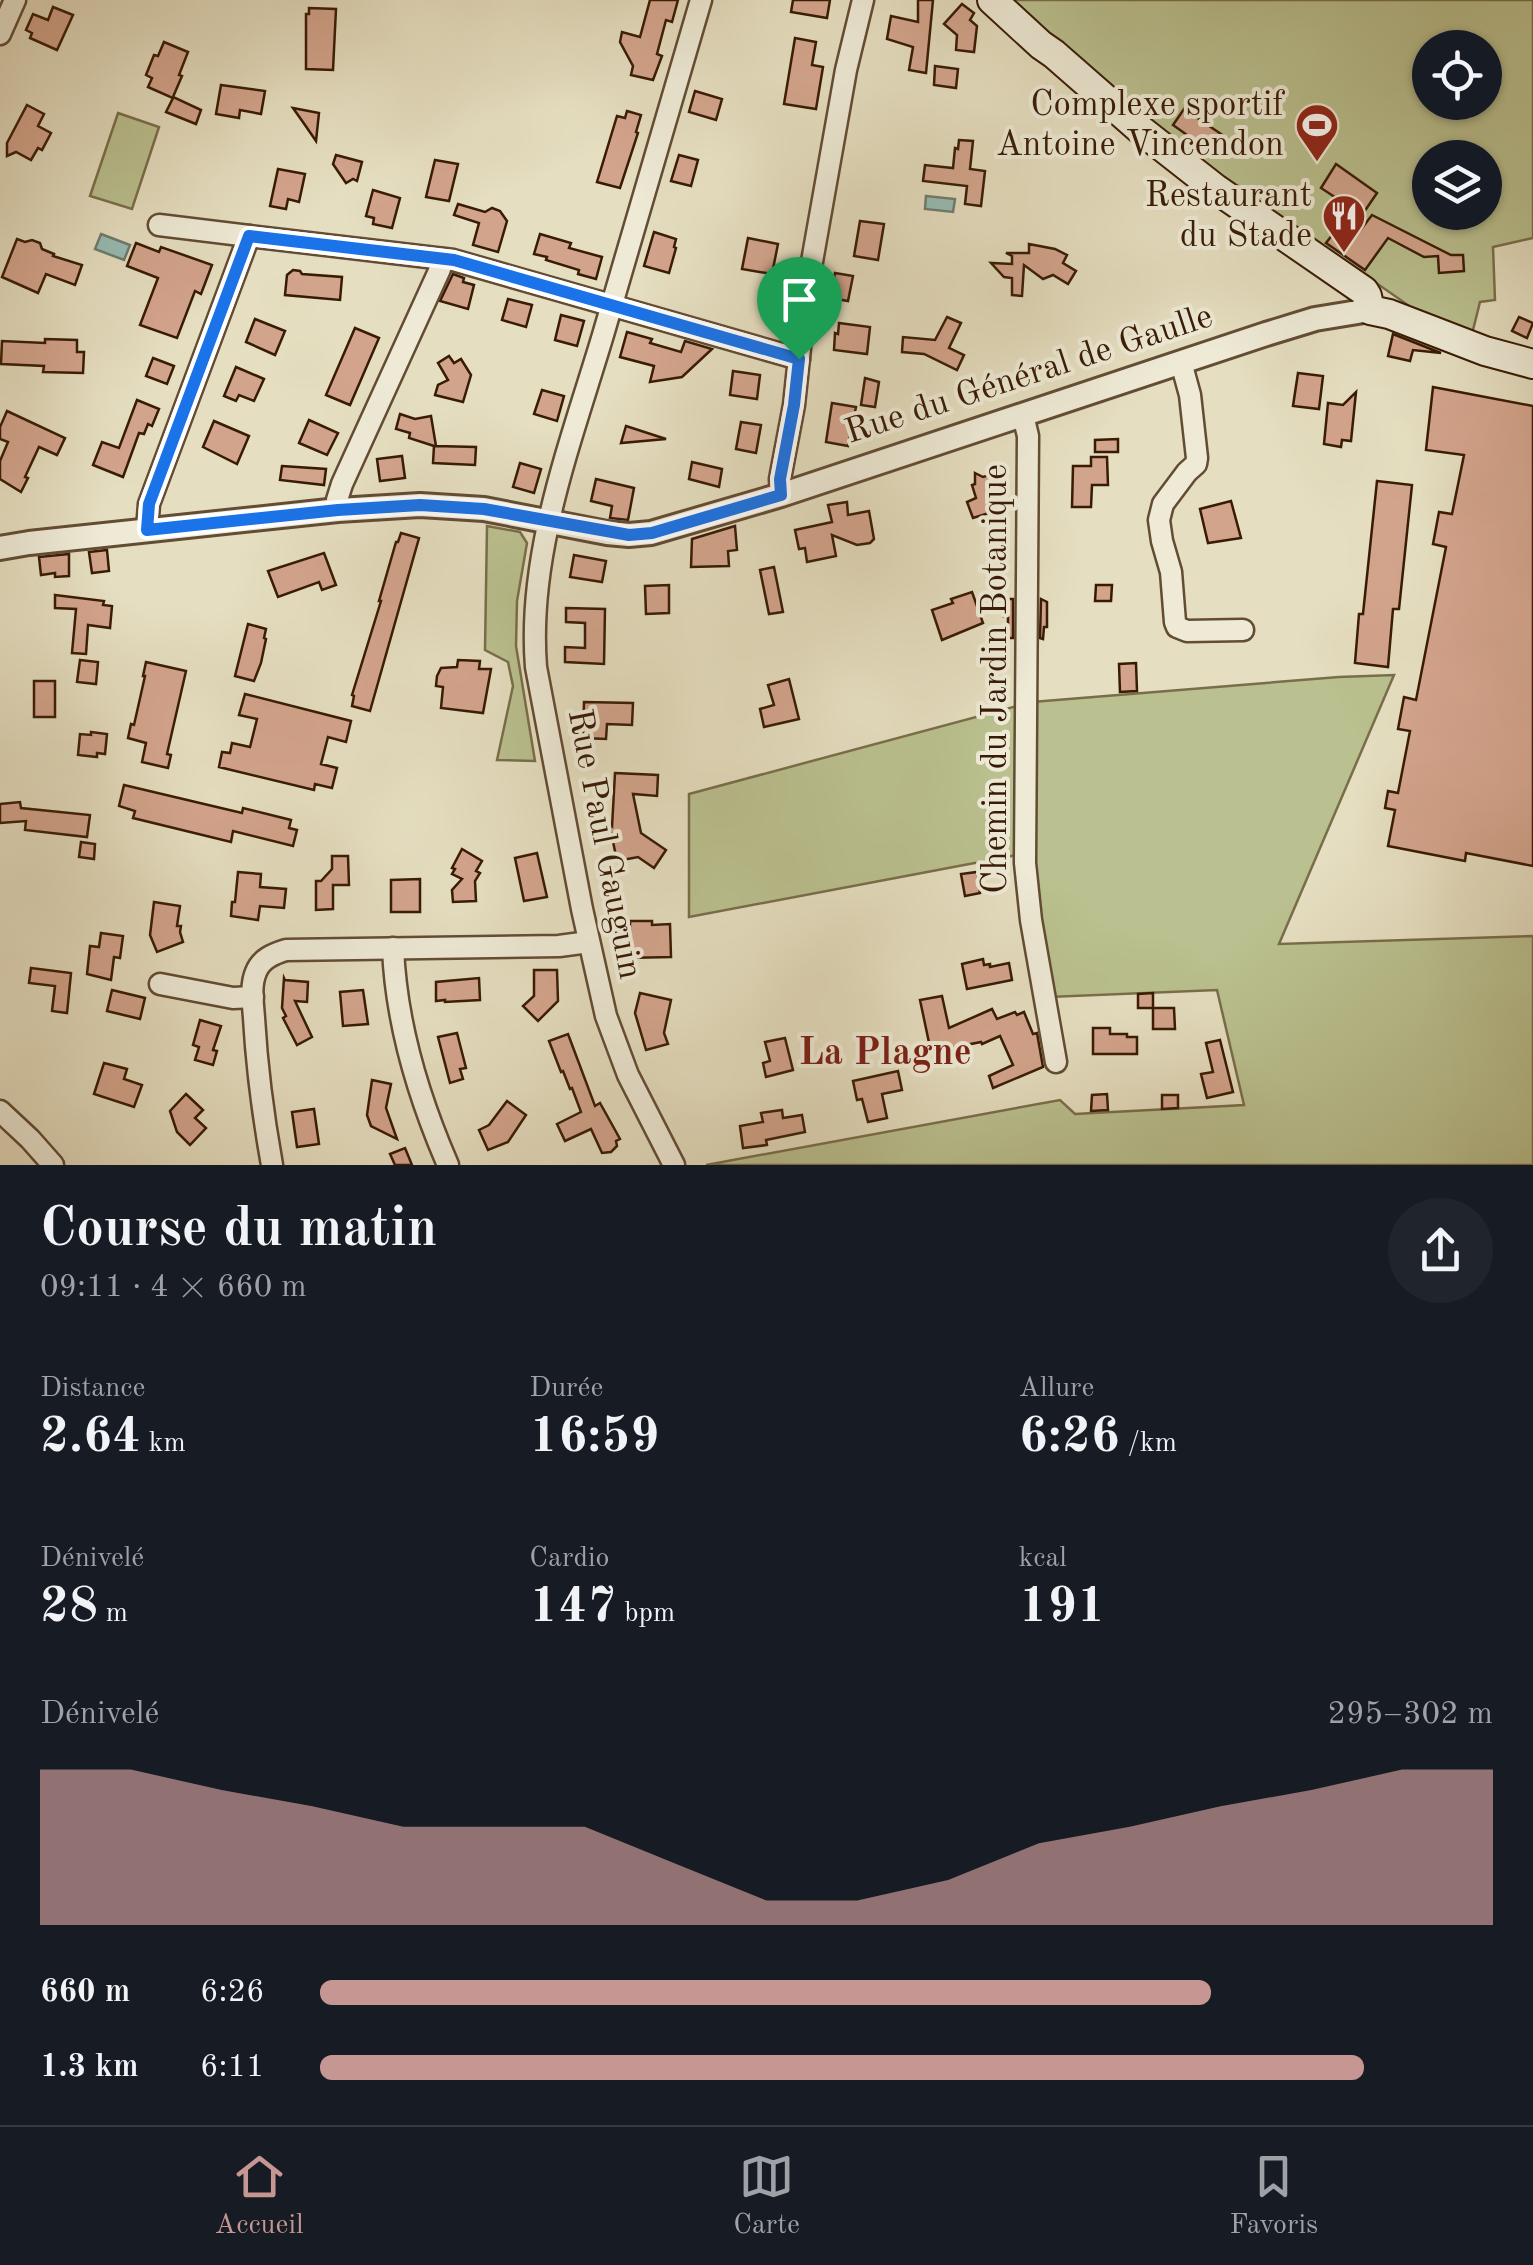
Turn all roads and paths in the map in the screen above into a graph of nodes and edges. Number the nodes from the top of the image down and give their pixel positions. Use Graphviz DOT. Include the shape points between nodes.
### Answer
graph roads {
  1 [pos="701,0"];
  2 [pos="862,0"];
  3 [pos="992,0"];
  4 [pos="159,225"];
  5 [pos="249,236"];
  6 [pos="442,258"];
  7 [pos="612,305"];
  8 [pos="1370,310"];
  9 [pos="799,359"];
  10 [pos="1181,362"];
  11 [pos="1533,364"];
  12 [pos="1023,415"];
  13 [pos="781,495"];
  14 [pos="338,510"];
  15 [pos="549,522"];
  16 [pos="147,530"];
  17 [pos="0,548"];
  18 [pos="1242,630"];
  19 [pos="589,942"];
  20 [pos="393,948"];
  21 [pos="160,984"];
  22 [pos="252,997"];
  23 [pos="1056,1062"];
  24 [pos="0,1112"];
  25 [pos="53,1165"];
  26 [pos="272,1165"];
  27 [pos="448,1165"];
  28 [pos="674,1165"];
  1 -- 7 [label="street, Rue Paul Gauguin"];
  2 -- 9 [label="street"];
  3 -- 8 [label="main road" via="1216,190 1364,291"];
  4 -- 5 [label="street"];
  5 -- 6 [label="street"];
  5 -- 16 [label="street" via="149,504"];
  6 -- 7 [label="street"];
  6 -- 14 [label="street" via="338,493"];
  7 -- 9 [label="street"];
  7 -- 15 [label="street, Rue Paul Gauguin"];
  8 -- 10 [label="street, Rue du Général de Gaulle" via="1315,319"];
  8 -- 11 [label="main road"];
  9 -- 13 [label="street"];
  10 -- 12 [label="street, Rue du Général de Gaulle"];
  10 -- 18 [label="street" via="1197,458 1159,520 1175,622 1187,631"];
  12 -- 13 [label="street, Rue du Général de Gaulle"];
  12 -- 23 [label="street, Chemin du Jardin Botanique" via="1025,863"];
  13 -- 15 [label="street, Rue du Général de Gaulle" via="652,533"];
  14 -- 15 [label="street, Rue du Général de Gaulle" via="453,506"];
  14 -- 16 [label="street, Rue du Général de Gaulle"];
  15 -- 19 [label="street, Rue Paul Gauguin" via="536,600 536,668"];
  16 -- 17 [label="street, Rue du Général de Gaulle"];
  19 -- 20 [label="street"];
  19 -- 28 [label="street, Rue Paul Gauguin" via="628,1075"];
  20 -- 22 [label="street" via="273,954 260,964"];
  20 -- 27 [label="street" via="410,1059"];
  21 -- 22 [label="street"];
  22 -- 26 [label="street"];
  24 -- 25 [label="street"];
}
